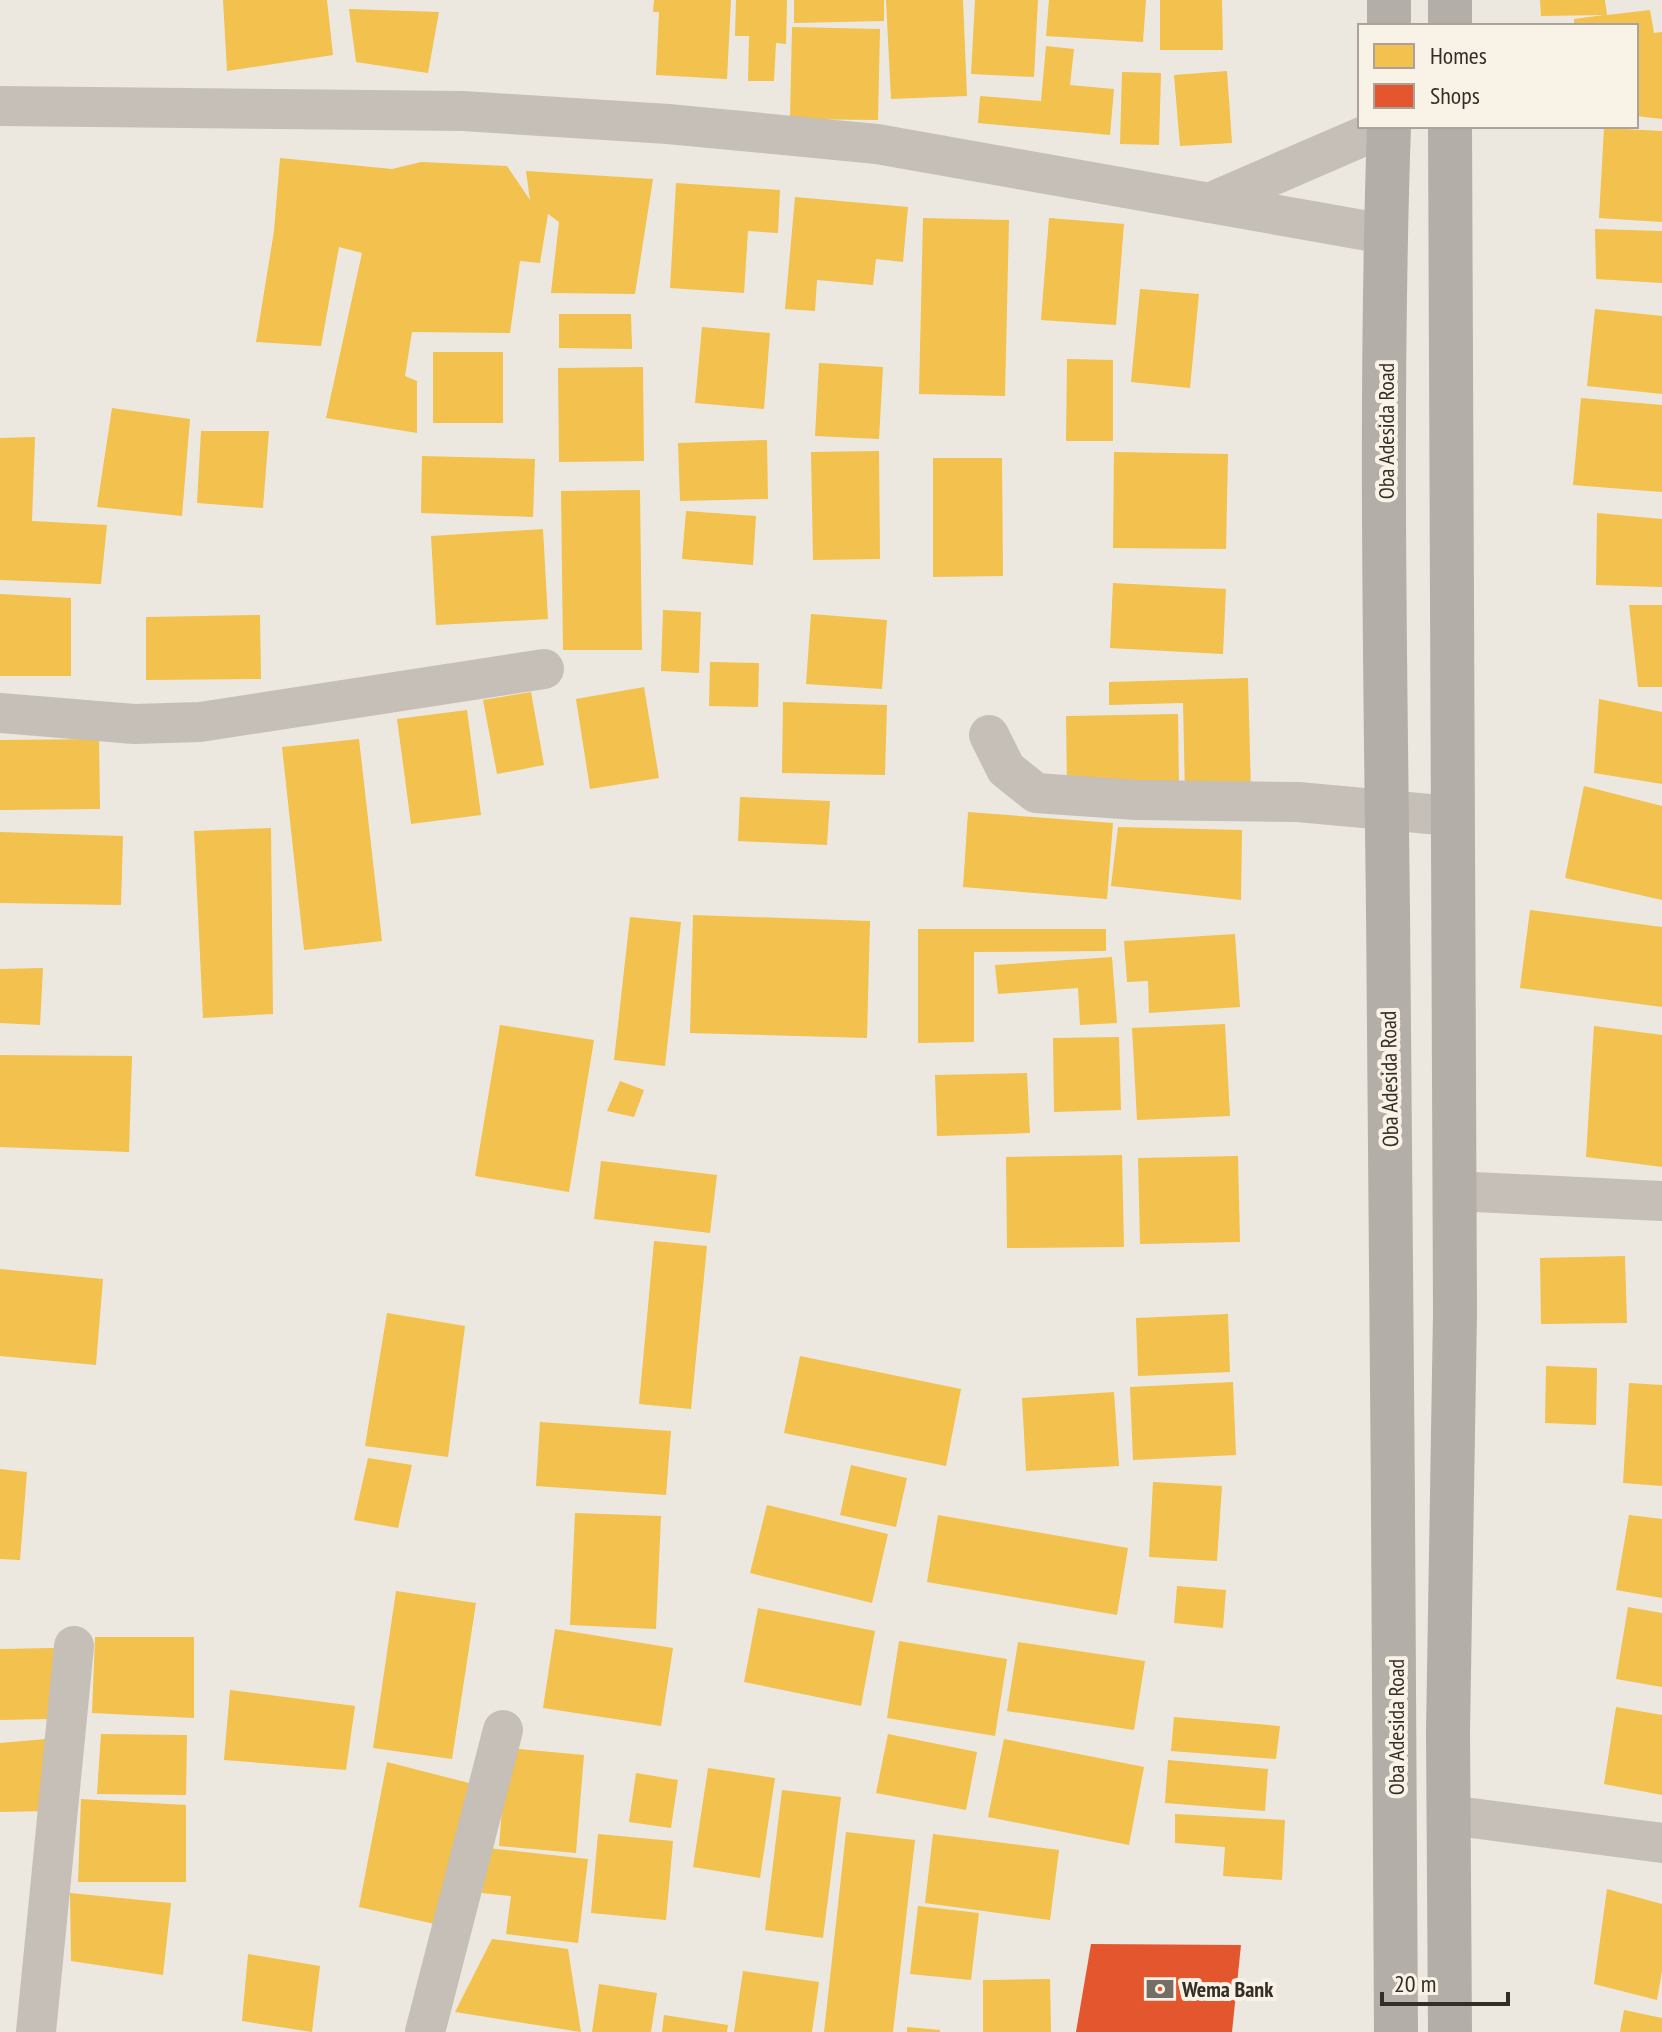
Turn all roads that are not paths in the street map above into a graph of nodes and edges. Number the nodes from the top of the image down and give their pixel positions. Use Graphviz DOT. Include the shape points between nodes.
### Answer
graph roads {
  1 [pos="1389,0"];
  2 [pos="1450,0"];
  3 [pos="1389,24"];
  4 [pos="1450,24"];
  5 [pos="0,106"];
  6 [pos="1383,128"];
  7 [pos="1388,128"];
  8 [pos="1450,128"];
  9 [pos="1209,203"];
  10 [pos="1385,234"];
  11 [pos="544,669"];
  12 [pos="0,713"];
  13 [pos="989,735"];
  14 [pos="1387,809"];
  15 [pos="1451,816"];
  16 [pos="1454,1191"];
  17 [pos="1662,1201"];
  18 [pos="74,1646"];
  19 [pos="503,1730"];
  20 [pos="1449,1815"];
  21 [pos="1662,1843"];
  22 [pos="36,2032"];
  23 [pos="425,2032"];
  24 [pos="1396,2032"];
  25 [pos="1450,2032"];
  1 -- 3 [label="main road"];
  2 -- 4 [label="main road"];
  5 -- 9 [label="street" via="463,111 668,124 877,144"];
  6 -- 9 [label="street"];
  7 -- 10 [label="main road, Oba Adesida Road"];
  8 -- 15 [label="main road"];
  9 -- 10 [label="street"];
  10 -- 14 [label="main road, Oba Adesida Road"];
  11 -- 12 [label="street" via="200,722 134,724"];
  13 -- 14 [label="street" via="1006,769 1036,793"];
  14 -- 15 [label="street"];
  14 -- 24 [label="main road, Oba Adesida Road"];
  15 -- 16 [label="main road"];
  16 -- 17 [label="street"];
  16 -- 20 [label="main road"];
  18 -- 22 [label="street"];
  19 -- 23 [label="street"];
  20 -- 21 [label="street"];
  20 -- 25 [label="main road"];
}
